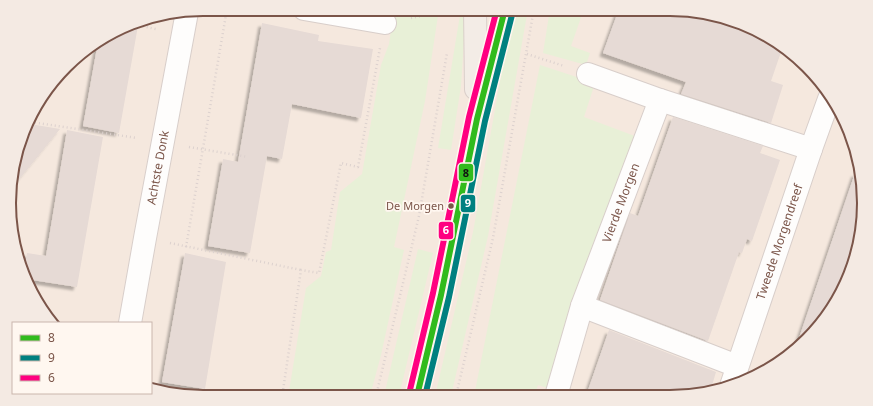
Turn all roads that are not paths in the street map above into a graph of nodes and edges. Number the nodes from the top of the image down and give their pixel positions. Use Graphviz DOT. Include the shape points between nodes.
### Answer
graph roads {
  1 [pos="344,16"];
  2 [pos="475,16"];
  3 [pos="503,16"];
  4 [pos="186,17"];
  5 [pos="385,23"];
  6 [pos="588,74"];
  7 [pos="660,100"];
  8 [pos="827,103"];
  9 [pos="477,118"];
  10 [pos="811,149"];
  11 [pos="582,306"];
  12 [pos="130,322"];
  13 [pos="737,366"];
  14 [pos="733,379"];
  15 [pos="418,390"];
  16 [pos="558,390"];
  1 -- 5 [label="street"];
  2 -- 9 [label="main road"];
  3 -- 9 [label="main road"];
  4 -- 12 [label="street, Achtste Donk"];
  6 -- 7 [label="street"];
  7 -- 10 [label="street"];
  7 -- 11 [label="street, Vierde Morgen"];
  8 -- 10 [label="street, Tweede Morgendreef"];
  9 -- 15 [label="main road" via="441,295"];
  10 -- 13 [label="street, Tweede Morgendreef"];
  11 -- 13 [label="street"];
  11 -- 16 [label="street, Vierde Morgen"];
  13 -- 14 [label="street, Tweede Morgendreef"];
}
